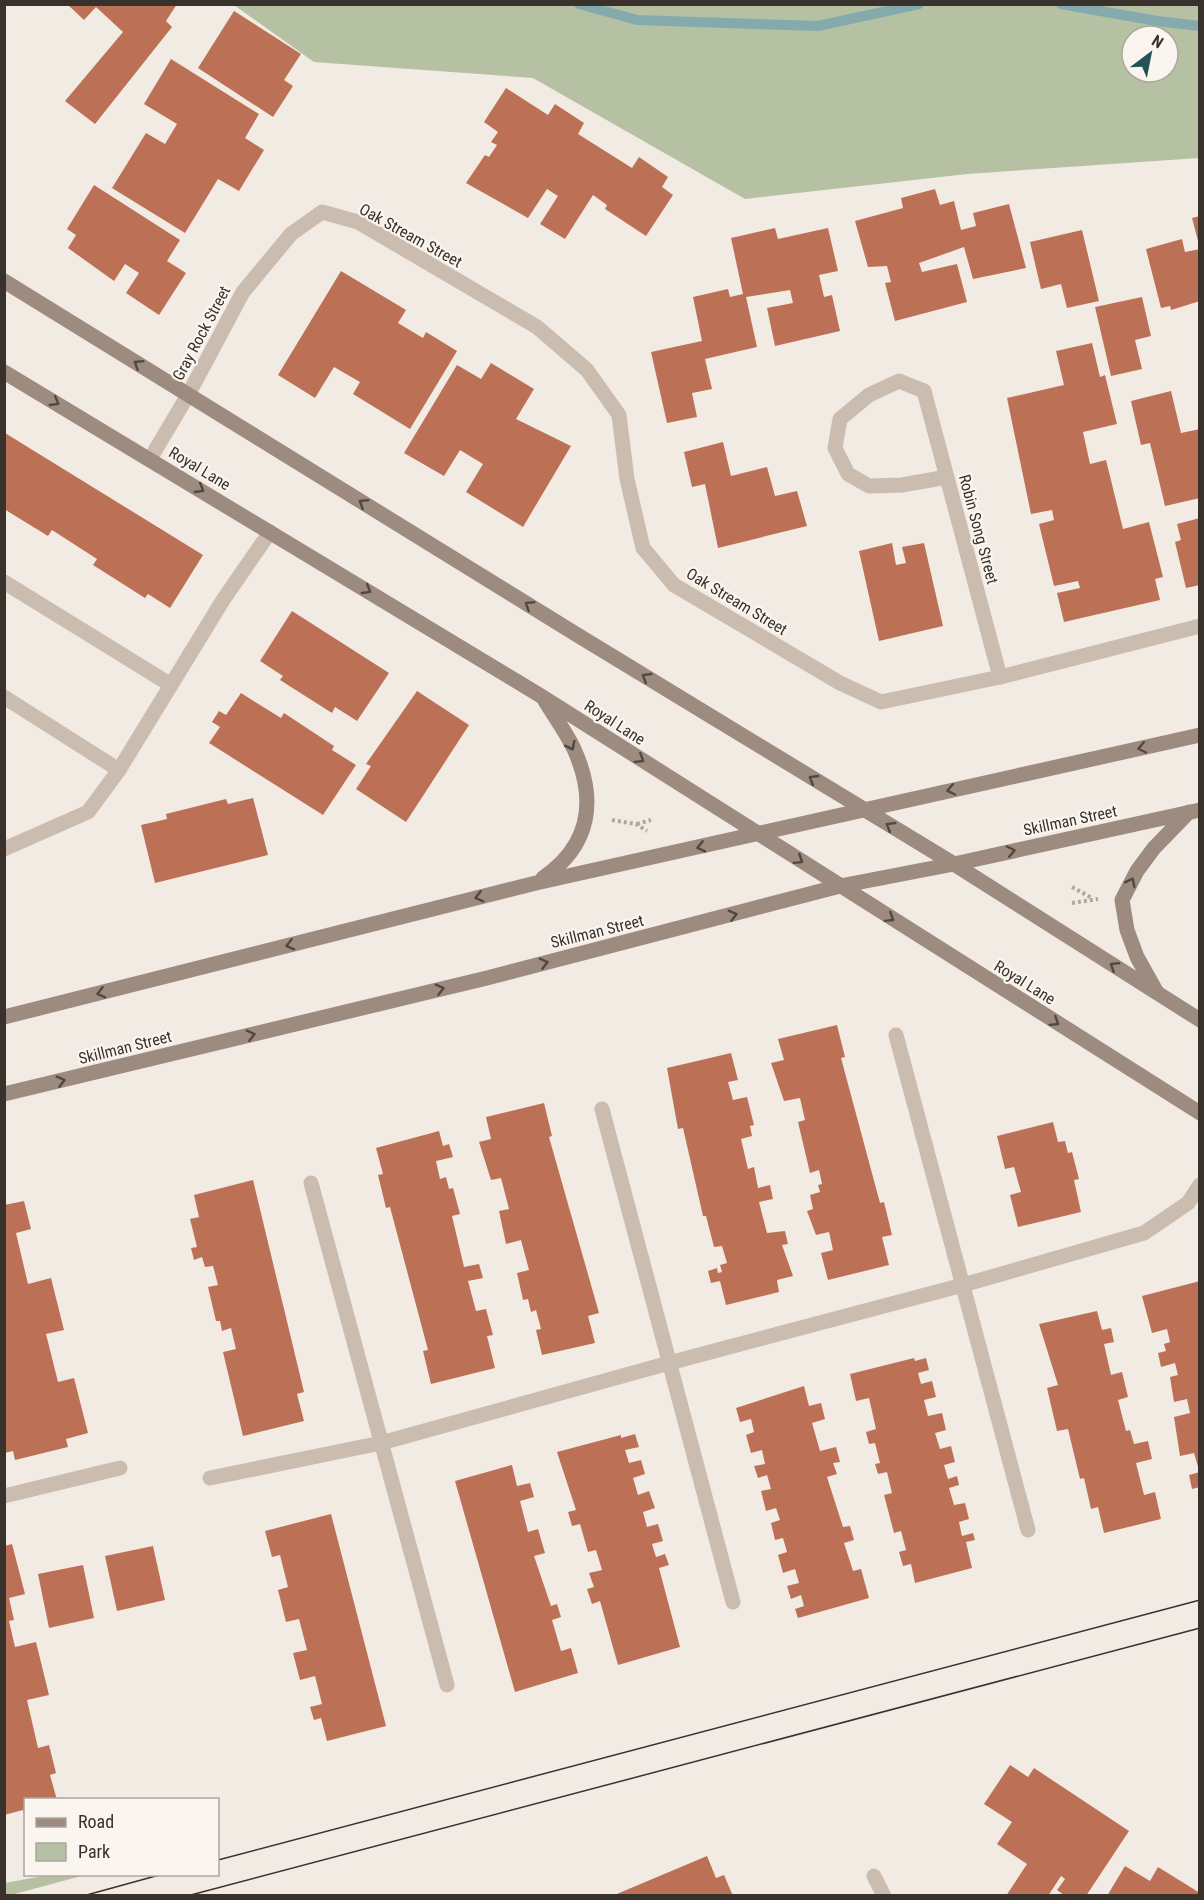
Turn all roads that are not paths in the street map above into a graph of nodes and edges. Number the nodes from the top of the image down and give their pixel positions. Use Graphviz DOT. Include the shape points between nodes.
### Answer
graph roads {
  1 [pos="322,212"];
  2 [pos="4,281"];
  3 [pos="4,372"];
  4 [pos="188,395"];
  5 [pos="150,459"];
  6 [pos="947,477"];
  7 [pos="270,532"];
  8 [pos="4,582"];
  9 [pos="1200,626"];
  10 [pos="1000,677"];
  11 [pos="171,685"];
  12 [pos="541,696"];
  13 [pos="4,697"];
  14 [pos="1200,735"];
  15 [pos="119,770"];
  16 [pos="863,809"];
  17 [pos="1194,811"];
  18 [pos="758,834"];
  19 [pos="4,849"];
  20 [pos="954,864"];
  21 [pos="536,883"];
  22 [pos="840,886"];
  23 [pos="1158,994"];
  24 [pos="4,1017"];
  25 [pos="1200,1020"];
  26 [pos="897,1035"];
  27 [pos="4,1094"];
  28 [pos="602,1109"];
  29 [pos="1200,1113"];
  30 [pos="311,1183"];
  31 [pos="1200,1185"];
  32 [pos="1194,1207"];
  33 [pos="963,1285"];
  34 [pos="669,1363"];
  35 [pos="381,1443"];
  36 [pos="120,1468"];
  37 [pos="210,1478"];
  38 [pos="4,1496"];
  39 [pos="1028,1530"];
  40 [pos="733,1602"];
  41 [pos="447,1685"];
  42 [pos="874,1876"];
  43 [pos="884,1896"];
  1 -- 4 [label="street, Gray Rock Street" via="291,234 243,292"];
  1 -- 10 [label="street, Oak Stream Street" via="358,222 537,327 587,370 619,415 627,479 643,548 674,585 840,683 881,702"];
  4 -- 2 [label="main road, one-way"];
  3 -- 5 [label="main road, Royal Lane, one-way"];
  4 -- 5 [label="street, Gray Rock Street"];
  16 -- 4 [label="main road, one-way"];
  5 -- 7 [label="main road, Royal Lane, one-way"];
  6 -- 6 [label="street, Robin Song Street" via="924,391 899,381 869,395 840,419 835,448 848,474 869,486"];
  6 -- 10 [label="street, Robin Song Street"];
  7 -- 11 [label="street"];
  7 -- 12 [label="main road, Royal Lane, one-way"];
  8 -- 11 [label="street"];
  9 -- 10 [label="street, Oak Stream Street"];
  11 -- 15 [label="street"];
  12 -- 18 [label="main road, Royal Lane, one-way"];
  12 -- 21 [label="main road, one-way" via="573,747 586,783 587,815 577,845 561,866"];
  13 -- 15 [label="street"];
  14 -- 16 [label="main road, one-way"];
  15 -- 19 [label="street" via="88,812"];
  16 -- 18 [label="main road"];
  20 -- 16 [label="main road, one-way"];
  20 -- 17 [label="main road, Skillman Street, one-way"];
  23 -- 17 [label="main road, one-way" via="1137,957 1122,900 1154,849"];
  18 -- 21 [label="main road, one-way"];
  18 -- 22 [label="main road, Royal Lane, one-way"];
  20 -- 22 [label="main road, Skillman Street"];
  23 -- 20 [label="main road, one-way"];
  21 -- 24 [label="main road, one-way"];
  27 -- 22 [label="main road, Skillman Street, one-way" via="487,978"];
  22 -- 29 [label="main road, Royal Lane, one-way"];
  23 -- 25 [label="main road"];
  26 -- 33 [label="street"];
  28 -- 34 [label="street"];
  30 -- 35 [label="street"];
  31 -- 32 [label="street"];
  32 -- 33 [label="street" via="1144,1233"];
  33 -- 34 [label="street"];
  33 -- 39 [label="street"];
  34 -- 35 [label="street"];
  34 -- 40 [label="street"];
  35 -- 37 [label="street"];
  35 -- 41 [label="street"];
  36 -- 38 [label="street"];
  42 -- 43 [label="street"];
}
